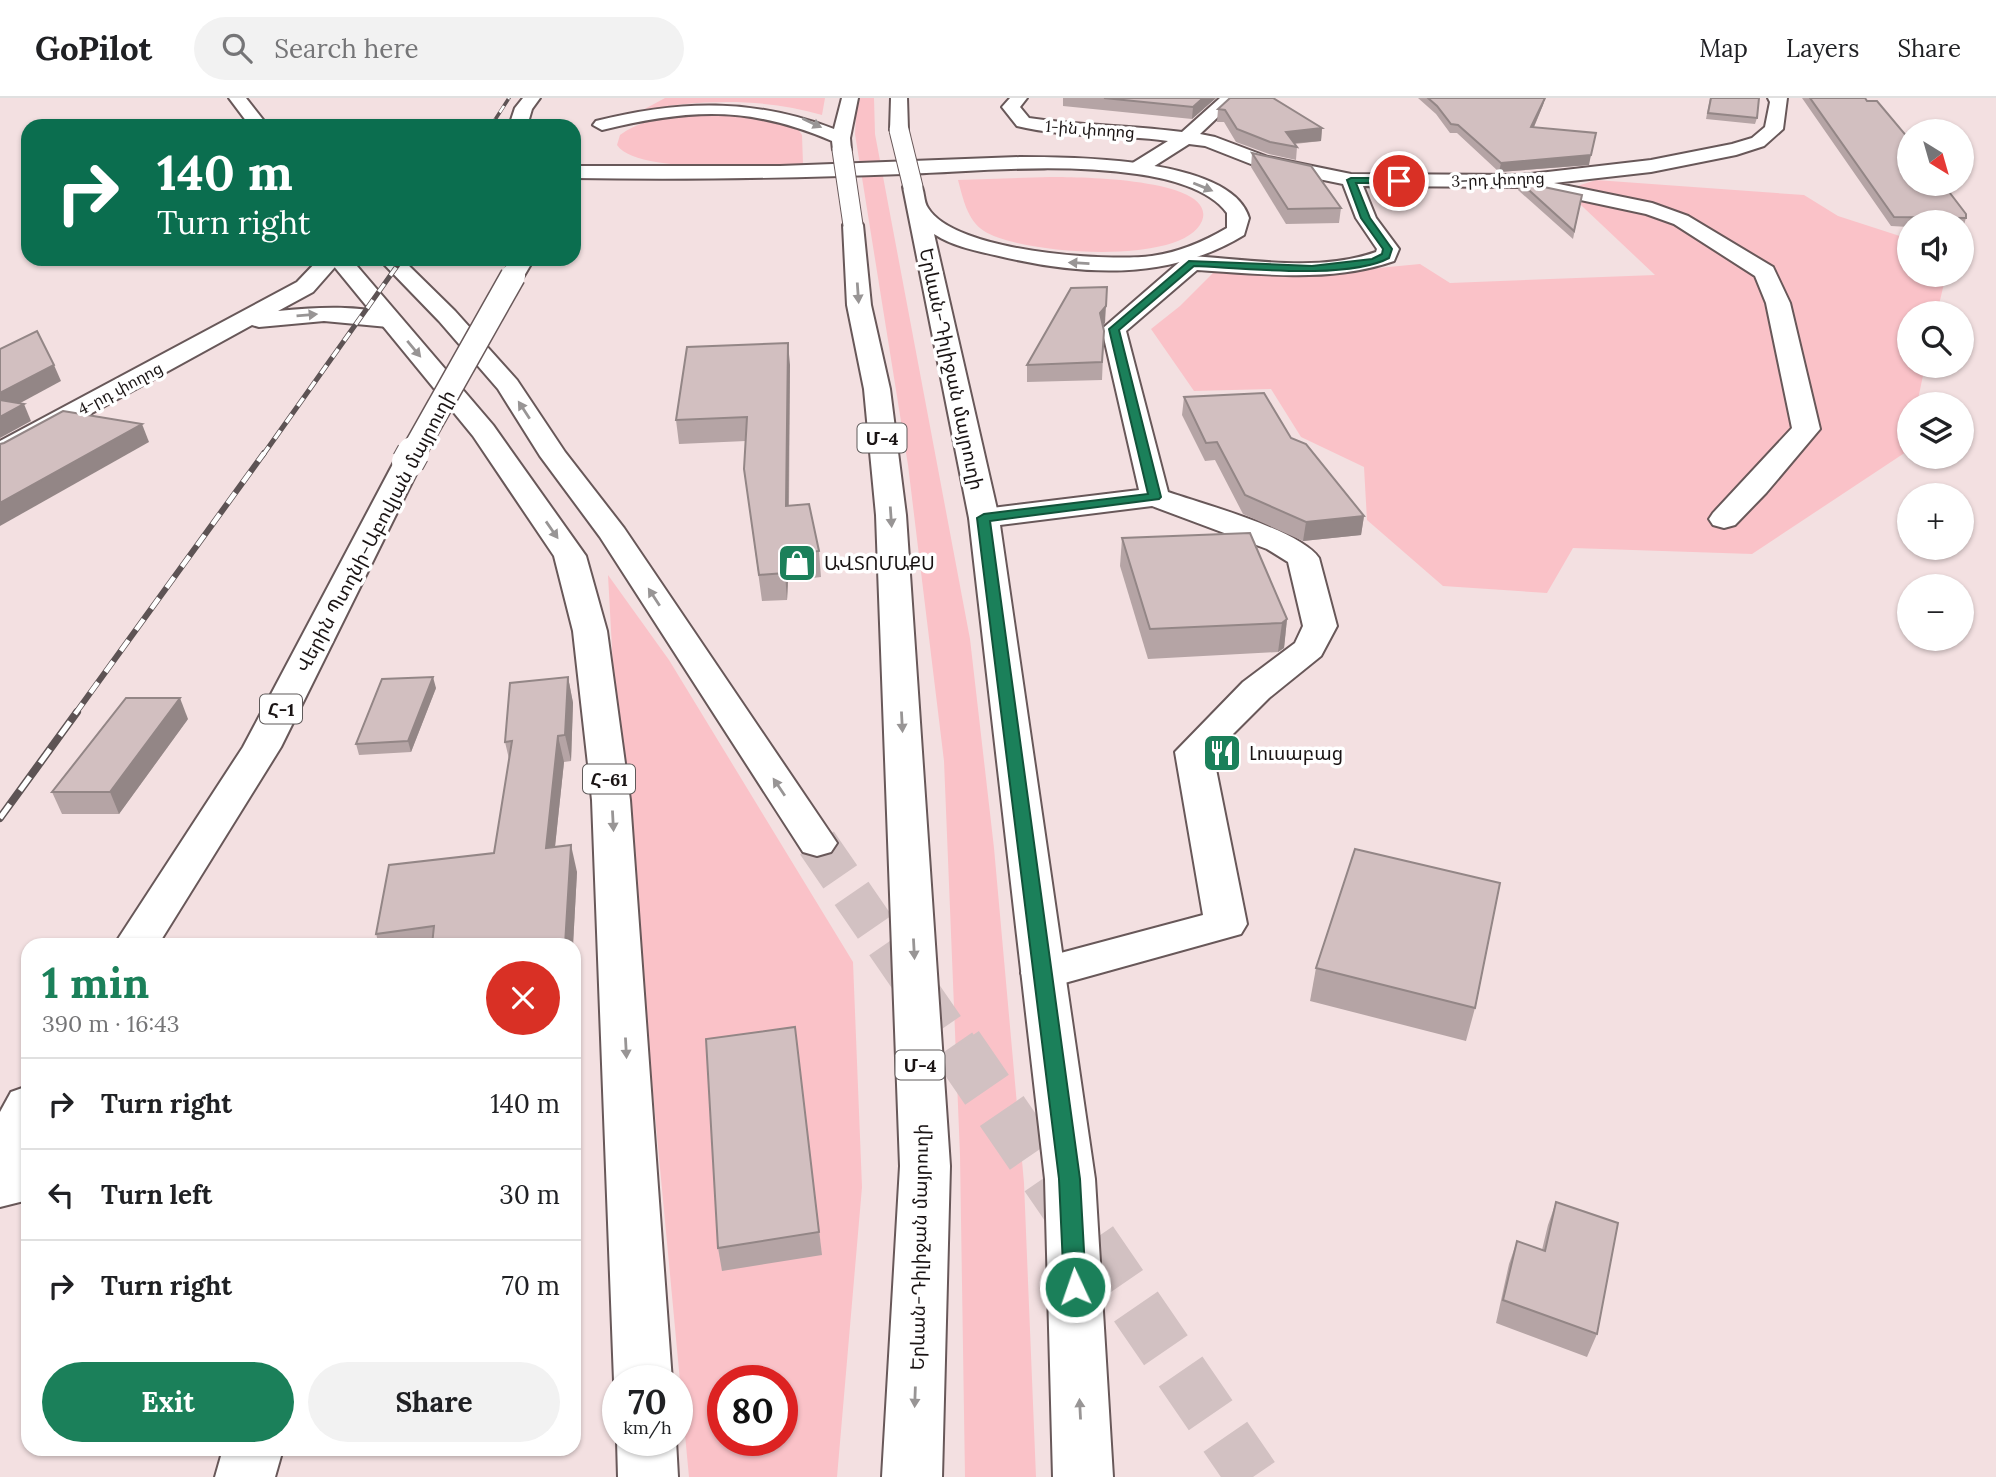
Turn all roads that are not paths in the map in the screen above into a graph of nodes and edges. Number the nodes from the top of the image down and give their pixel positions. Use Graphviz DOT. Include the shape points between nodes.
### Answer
graph roads {
  1 [pos="237,98"];
  2 [pos="532,98"];
  3 [pos="645,98"];
  4 [pos="850,98"];
  5 [pos="899,98"];
  6 [pos="1019,98"];
  7 [pos="1230,98"];
  8 [pos="1776,98"];
  9 [pos="254,119"];
  10 [pos="520,119"];
  11 [pos="602,125"];
  12 [pos="1187,137"];
  13 [pos="841,144"];
  14 [pos="581,153"];
  15 [pos="1138,168"];
  16 [pos="581,172"];
  17 [pos="1351,180"];
  18 [pos="1521,181"];
  19 [pos="916,199"];
  20 [pos="1190,259"];
  21 [pos="324,266"];
  22 [pos="345,266"];
  23 [pos="397,266"];
  24 [pos="518,268"];
  25 [pos="388,320"];
  26 [pos="239,323"];
  27 [pos="0,452"];
  28 [pos="1155,497"];
  29 [pos="984,518"];
  30 [pos="1724,519"];
  31 [pos="817,844"];
  32 [pos="140,938"];
  33 [pos="1043,972"];
  34 [pos="17,1117"];
  35 [pos="0,1160"];
  36 [pos="21,1181"];
  37 [pos="0,1186"];
  38 [pos="642,1365"];
  39 [pos="251,1456"];
  40 [pos="647,1456"];
  41 [pos="245,1477"];
  42 [pos="648,1477"];
  43 [pos="912,1477"];
  44 [pos="1083,1477"];
  1 -- 9 [label="main road"];
  2 -- 10 [label="main road"];
  3 -- 11 [label="main road"];
  4 -- 13 [label="main road, Երևան-Դիլիջան մայրուղի / Մ-4"];
  5 -- 19 [label="main road, Երևան-Դիլիջան մայրուղի, bridge" via="899,130"];
  6 -- 12 [label="main road, 1-ին փողոց" via="1012,107 1023,122"];
  7 -- 12 [label="main road"];
  8 -- 18 [label="main road, 3-րդ փողոց" via="1774,129 1758,142 1651,166"];
  11 -- 13 [label="main road, one-way" via="686,107 750,106 799,117"];
  11 -- 14 [label="main road"];
  12 -- 15 [label="main road"];
  12 -- 17 [label="main road, 3-րդ փողոց" via="1263,162"];
  13 -- 43 [label="main road, Երևան-Դիլիջան մայրուղի / Մ-4, one-way, bridge" via="859,305 877,389 891,515 925,1166"];
  15 -- 16 [label="main road" via="1046,164 775,173"];
  15 -- 20 [label="main road, one-way" via="1197,184 1236,209 1237,231"];
  17 -- 18 [label="main road, 3-րդ փողոց"];
  17 -- 20 [label="main road" via="1366,218 1388,249 1386,256 1374,262 1312,268"];
  18 -- 30 [label="main road" via="1651,209 1681,220 1765,272 1778,303 1806,429"];
  20 -- 19 [label="main road, one-way" via="1105,264 1018,255 940,229"];
  19 -- 29 [label="main road, Երևան-Դիլիջան մայրուղի"];
  20 -- 28 [label="main road" via="1114,329"];
  21 -- 26 [label="main road, 4-րդ փողոց" via="305,287"];
  22 -- 25 [label="main road, Հ-61"];
  31 -- 23 [label="main road, one-way" via="613,534 508,385"];
  24 -- 32 [label="main road, Վերին Պտղնի-Աբովյան մայրուղի / Հ-1, bridge" via="408,462 262,747"];
  26 -- 25 [label="main road, one-way" via="338,313"];
  25 -- 38 [label="main road, Հ-61, one-way" via="483,431 570,556 590,631 611,800"];
  26 -- 27 [label="main road, 4-րդ փողոց"];
  28 -- 29 [label="main road"];
  28 -- 33 [label="main road" via="1278,542 1303,558 1320,626 1309,649 1256,690 1194,752 1226,924"];
  29 -- 33 [label="main road, Երևան-Դիլիջան մայրուղի"];
  44 -- 33 [label="main road, Երևան-Դիլիջան մայրուղի, one-way" via="1070,1179"];
  34 -- 35 [label="main road"];
  36 -- 37 [label="main road"];
  39 -- 41 [label="main road"];
  40 -- 42 [label="main road"];
}
